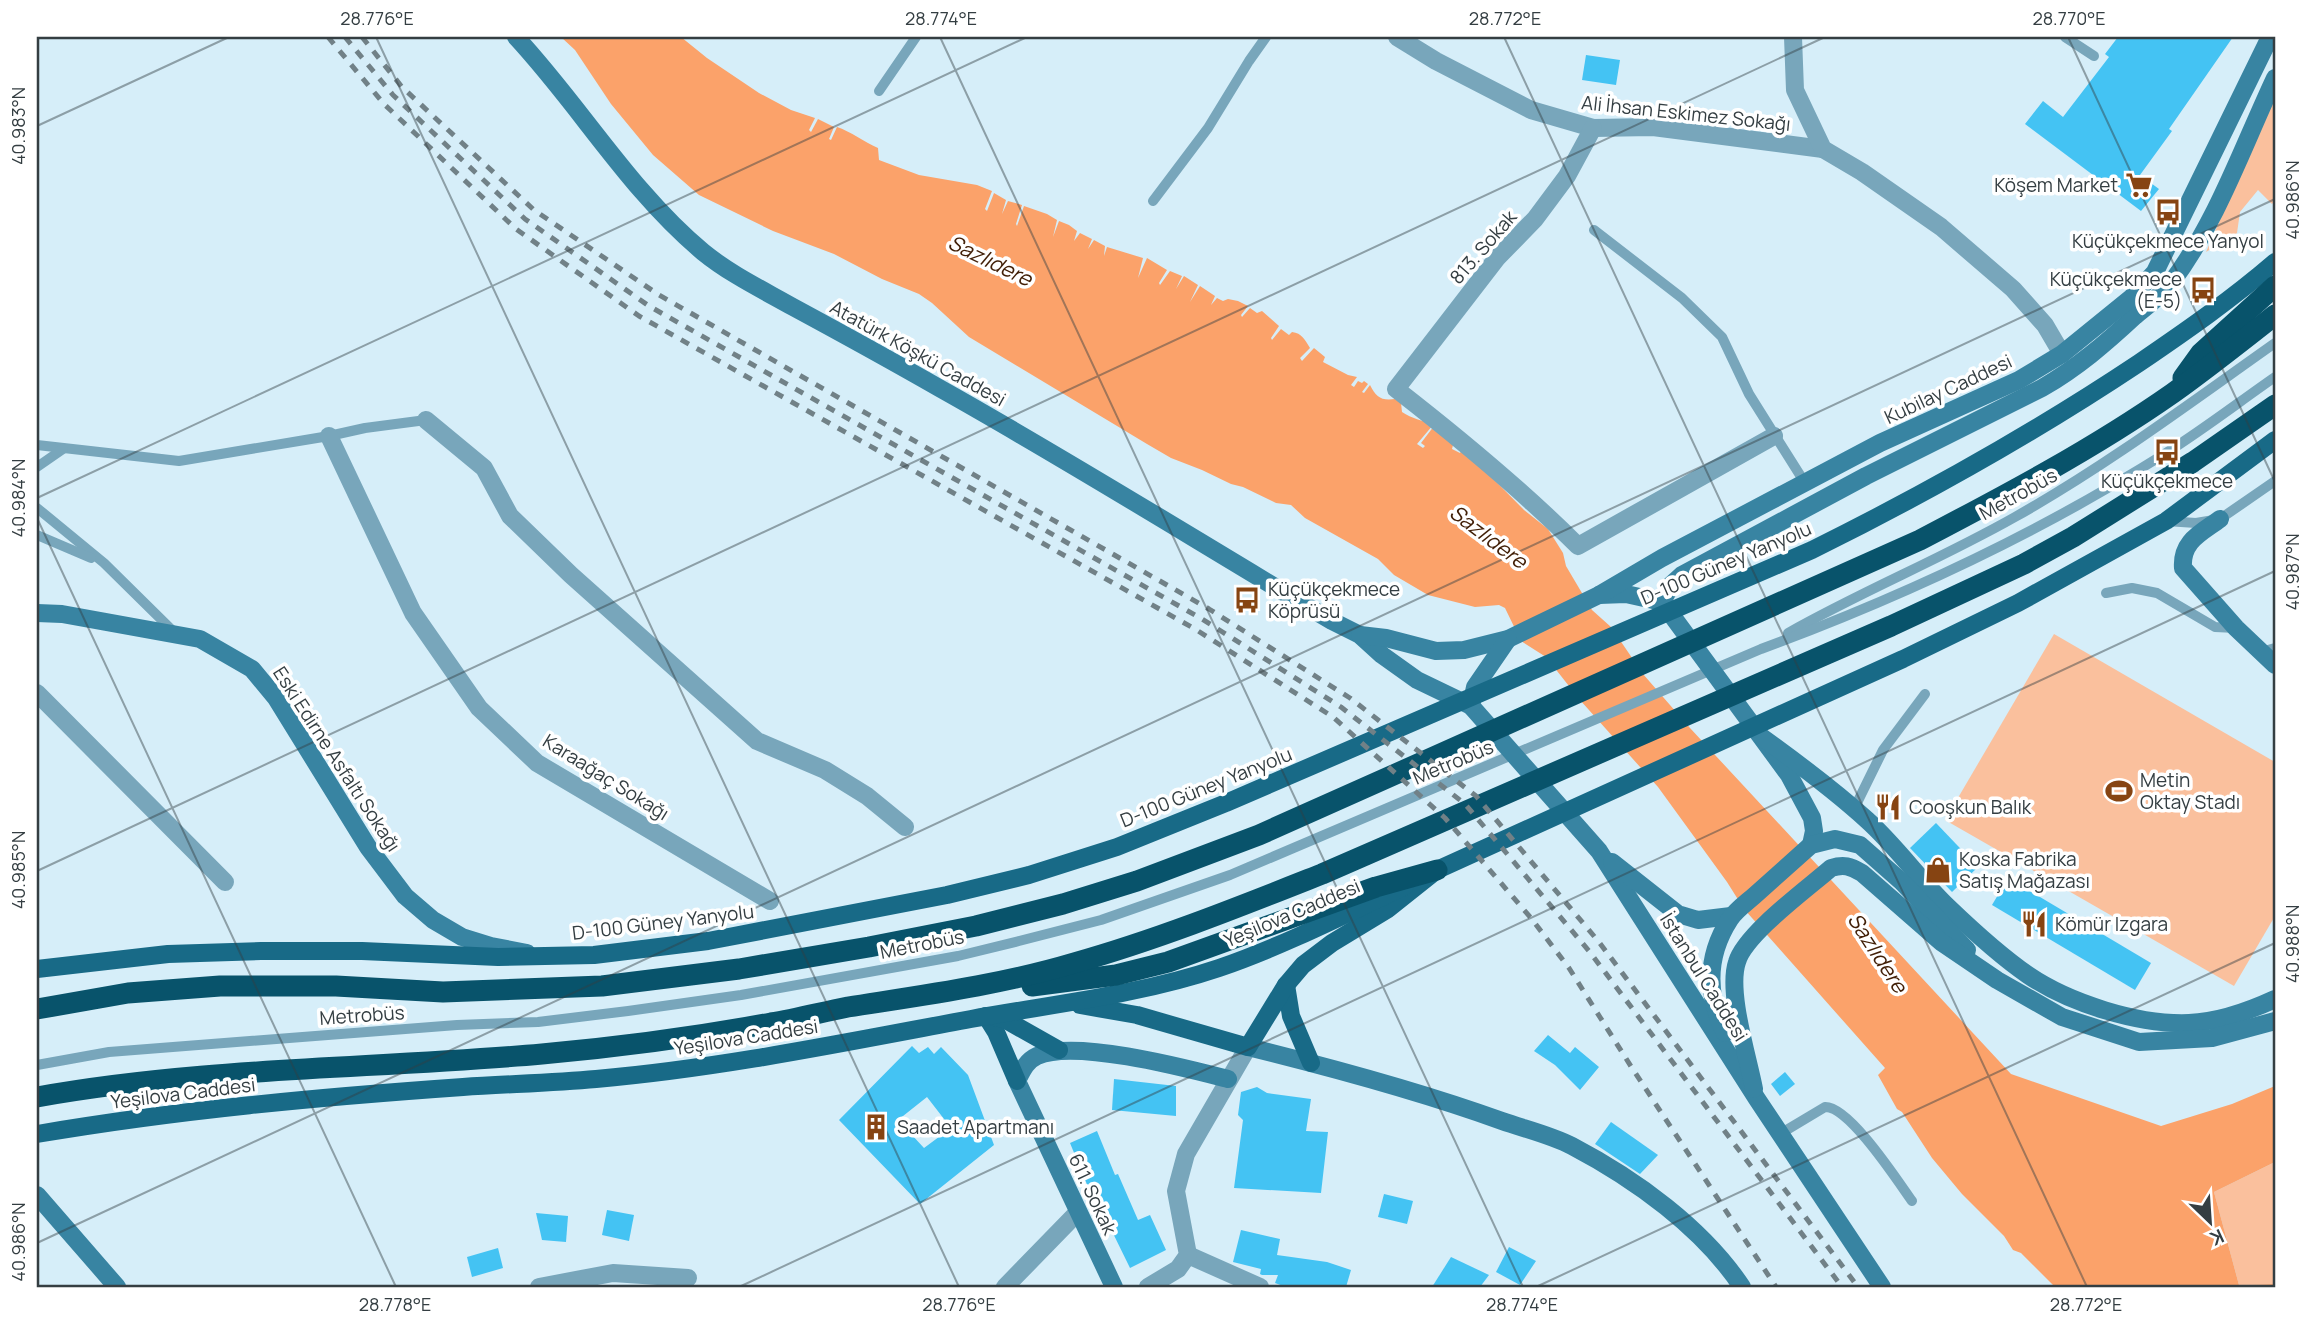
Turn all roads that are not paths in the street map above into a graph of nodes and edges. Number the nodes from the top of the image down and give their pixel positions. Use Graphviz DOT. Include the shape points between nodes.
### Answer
graph roads {
  1 [pos="516,37"];
  2 [pos="916,37"];
  3 [pos="1266,37"];
  4 [pos="1397,37"];
  5 [pos="1793,37"];
  6 [pos="2065,37"];
  7 [pos="2270,37"];
  8 [pos="2094,56"];
  9 [pos="2275,78"];
  10 [pos="879,91"];
  11 [pos="1593,128"];
  12 [pos="1823,149"];
  13 [pos="1153,201"];
  14 [pos="1594,230"];
  15 [pos="2275,262"];
  16 [pos="2275,286"];
  17 [pos="2275,315"];
  18 [pos="2275,343"];
  19 [pos="2062,354"];
  20 [pos="2275,377"];
  21 [pos="2174,392"];
  22 [pos="2275,405"];
  23 [pos="426,420"];
  24 [pos="328,436"];
  25 [pos="1774,436"];
  26 [pos="2275,440"];
  27 [pos="37,445"];
  28 [pos="64,449"];
  29 [pos="37,467"];
  30 [pos="2275,481"];
  31 [pos="1805,483"];
  32 [pos="37,508"];
  33 [pos="2220,519"];
  34 [pos="2166,521"];
  35 [pos="37,535"];
  36 [pos="104,563"];
  37 [pos="2106,593"];
  38 [pos="1600,595"];
  39 [pos="1662,601"];
  40 [pos="37,613"];
  41 [pos="2236,628"];
  42 [pos="176,634"];
  43 [pos="1360,635"];
  44 [pos="1508,639"];
  45 [pos="1761,649"];
  46 [pos="2268,650"];
  47 [pos="2275,665"];
  48 [pos="37,693"];
  49 [pos="1925,694"];
  50 [pos="1471,706"];
  51 [pos="1763,738"];
  52 [pos="1854,809"];
  53 [pos="905,827"];
  54 [pos="1811,845"];
  55 [pos="1599,851"];
  56 [pos="1437,870"];
  57 [pos="225,881"];
  58 [pos="770,901"];
  59 [pos="1731,916"];
  60 [pos="544,956"];
  61 [pos="37,969"];
  62 [pos="1997,980"];
  63 [pos="1286,985"];
  64 [pos="929,996"];
  65 [pos="2275,999"];
  66 [pos="1062,1003"];
  67 [pos="37,1009"];
  68 [pos="986,1016"];
  69 [pos="2275,1021"];
  70 [pos="1248,1046"];
  71 [pos="1059,1050"];
  72 [pos="1311,1063"];
  73 [pos="37,1065"];
  74 [pos="1228,1079"];
  75 [pos="1017,1081"];
  76 [pos="37,1097"];
  77 [pos="1757,1099"];
  78 [pos="37,1134"];
  79 [pos="1780,1134"];
  80 [pos="37,1195"];
  81 [pos="1912,1201"];
  82 [pos="1078,1212"];
  83 [pos="1188,1255"];
  84 [pos="688,1278"];
  85 [pos="117,1287"];
  86 [pos="539,1287"];
  87 [pos="1005,1287"];
  88 [pos="1114,1287"];
  89 [pos="1149,1287"];
  90 [pos="1260,1287"];
  91 [pos="1742,1287"];
  92 [pos="1882,1287"];
  1 -- 43 [label="main road, Atatürk Köşkü Caddesi" via="641,192 706,254"];
  2 -- 10 [label="lane"];
  3 -- 13 [label="lane" via="1208,128"];
  4 -- 11 [label="street, Ali İhsan Eskimez Sokağı" via="1531,110"];
  5 -- 12 [label="street" via="1795,90"];
  6 -- 8 [label="lane"];
  7 -- 19 [label="main road, Kubilay Caddesi" via="2155,272 2131,298"];
  9 -- 39 [label="main road, Kubilay Caddesi" via="2207,225 2170,285 2098,349 2042,388 1682,575"];
  11 -- 12 [label="street, Ali İhsan Eskimez Sokağı" via="1653,127"];
  11 -- 25 [label="street, 813. Sokak" via="1567,176 1535,219 1497,258 1396,388 1459,438 1578,546"];
  12 -- 19 [label="street" via="1941,226 2013,289 2045,325"];
  14 -- 25 [label="lane" via="1682,299 1722,337"];
  15 -- 60 [label="main road, D-100 Güney Yanyolu" via="2237,295 2106,385 1896,509 1812,550 1117,847 947,895 708,941 594,955"];
  16 -- 21 [label="highway" via="2201,353"];
  17 -- 21 [label="highway"];
  18 -- 45 [label="lane, Metrobüs" via="2100,466 2024,512"];
  19 -- 31 [label="main road, Kubilay Caddesi" via="2019,380 1880,443"];
  20 -- 45 [label="lane, Metrobüs" via="2167,452 1984,555"];
  21 -- 67 [label="highway" via="1920,540 1259,835 1063,904 976,926 752,967 601,986 443,992 220,986 128,993"];
  22 -- 64 [label="highway" via="2073,537 1935,606 1322,874 1074,963"];
  23 -- 24 [label="lane"];
  23 -- 53 [label="street" via="484,468 510,516 562,567 757,741 825,770"];
  24 -- 28 [label="lane" via="179,461"];
  24 -- 58 [label="street, Karaağaç Sokağı" via="413,613 479,708 537,762"];
  25 -- 31 [label="lane"];
  26 -- 34 [label="main road"];
  27 -- 28 [label="lane"];
  28 -- 29 [label="lane"];
  30 -- 33 [label="lane"];
  31 -- 38 [label="main road, Kubilay Caddesi"];
  32 -- 36 [label="lane"];
  33 -- 34 [label="lane"];
  33 -- 41 [label="main road" via="2188,542 2183,568"];
  34 -- 56 [label="main road" via="2018,603"];
  35 -- 36 [label="lane"];
  36 -- 42 [label="lane"];
  37 -- 41 [label="lane" via="2132,588 2157,593 2215,626"];
  38 -- 39 [label="main road"];
  38 -- 44 [label="main road, Kubilay Caddesi"];
  39 -- 51 [label="main road"];
  40 -- 42 [label="main road, Eski Edirne Asfaltı Sokağı"];
  41 -- 46 [label="main road"];
  42 -- 60 [label="main road, Eski Edirne Asfaltı Sokağı" via="201,639 252,669 276,698 368,847 405,896 462,937"];
  43 -- 44 [label="main road, Kubilay Caddesi" via="1436,651 1464,650"];
  43 -- 50 [label="main road" via="1416,680"];
  44 -- 50 [label="main road" via="1475,687"];
  45 -- 73 [label="lane, Metrobüs" via="1230,875 1101,920 958,956 741,995 551,1020 123,1051"];
  46 -- 47 [label="main road"];
  48 -- 57 [label="street"];
  49 -- 52 [label="lane" via="1883,750"];
  50 -- 55 [label="main road, İstanbul Caddesi"];
  51 -- 52 [label="main road"];
  51 -- 54 [label="main road" via="1812,818"];
  52 -- 65 [label="main road" via="1996,950 2062,995 2110,1011 2190,1023 2249,1011"];
  54 -- 59 [label="main road"];
  54 -- 62 [label="main road" via="1836,839 1860,845"];
  55 -- 59 [label="main road" via="1678,914 1698,920"];
  55 -- 77 [label="main road, İstanbul Caddesi"];
  56 -- 63 [label="main road" via="1303,965"];
  56 -- 64 [label="highway" via="1376,887 1168,962 1116,975"];
  56 -- 66 [label="main road, Yeşilova Caddesi" via="1219,968 1151,987"];
  59 -- 77 [label="main road" via="1715,950 1711,995"];
  60 -- 61 [label="main road, D-100 Güney Yanyolu" via="261,951 168,954"];
  62 -- 69 [label="main road" via="2062,1017 2139,1042 2212,1038"];
  62 -- 77 [label="main road" via="1941,942 1862,873 1849,866 1831,868 1752,937 1738,959 1735,986"];
  63 -- 70 [label="main road"];
  63 -- 72 [label="main road" via="1291,1016"];
  64 -- 76 [label="highway" via="695,1036 543,1054 256,1072"];
  66 -- 68 [label="main road, Yeşilova Caddesi"];
  66 -- 70 [label="main road" via="1137,1015"];
  68 -- 71 [label="main road" via="1004,1019"];
  68 -- 75 [label="main road"];
  68 -- 78 [label="main road, Yeşilova Caddesi" via="688,1069 206,1110"];
  70 -- 72 [label="main road"];
  70 -- 74 [label="street"];
  71 -- 74 [label="main road" via="1100,1053"];
  71 -- 75 [label="main road" via="1035,1057"];
  72 -- 91 [label="main road" via="1469,1109 1571,1146 1660,1201 1729,1267"];
  74 -- 83 [label="street" via="1186,1154 1176,1191"];
  75 -- 82 [label="main road, 611. Sokak"];
  77 -- 79 [label="main road, İstanbul Caddesi"];
  79 -- 81 [label="lane" via="1825,1107 1838,1110 1864,1135"];
  79 -- 92 [label="main road, İstanbul Caddesi"];
  80 -- 85 [label="main road"];
  82 -- 87 [label="street"];
  82 -- 88 [label="main road, 611. Sokak"];
  83 -- 89 [label="street" via="1178,1269"];
  83 -- 90 [label="street"];
  84 -- 86 [label="street" via="613,1273"];
}
